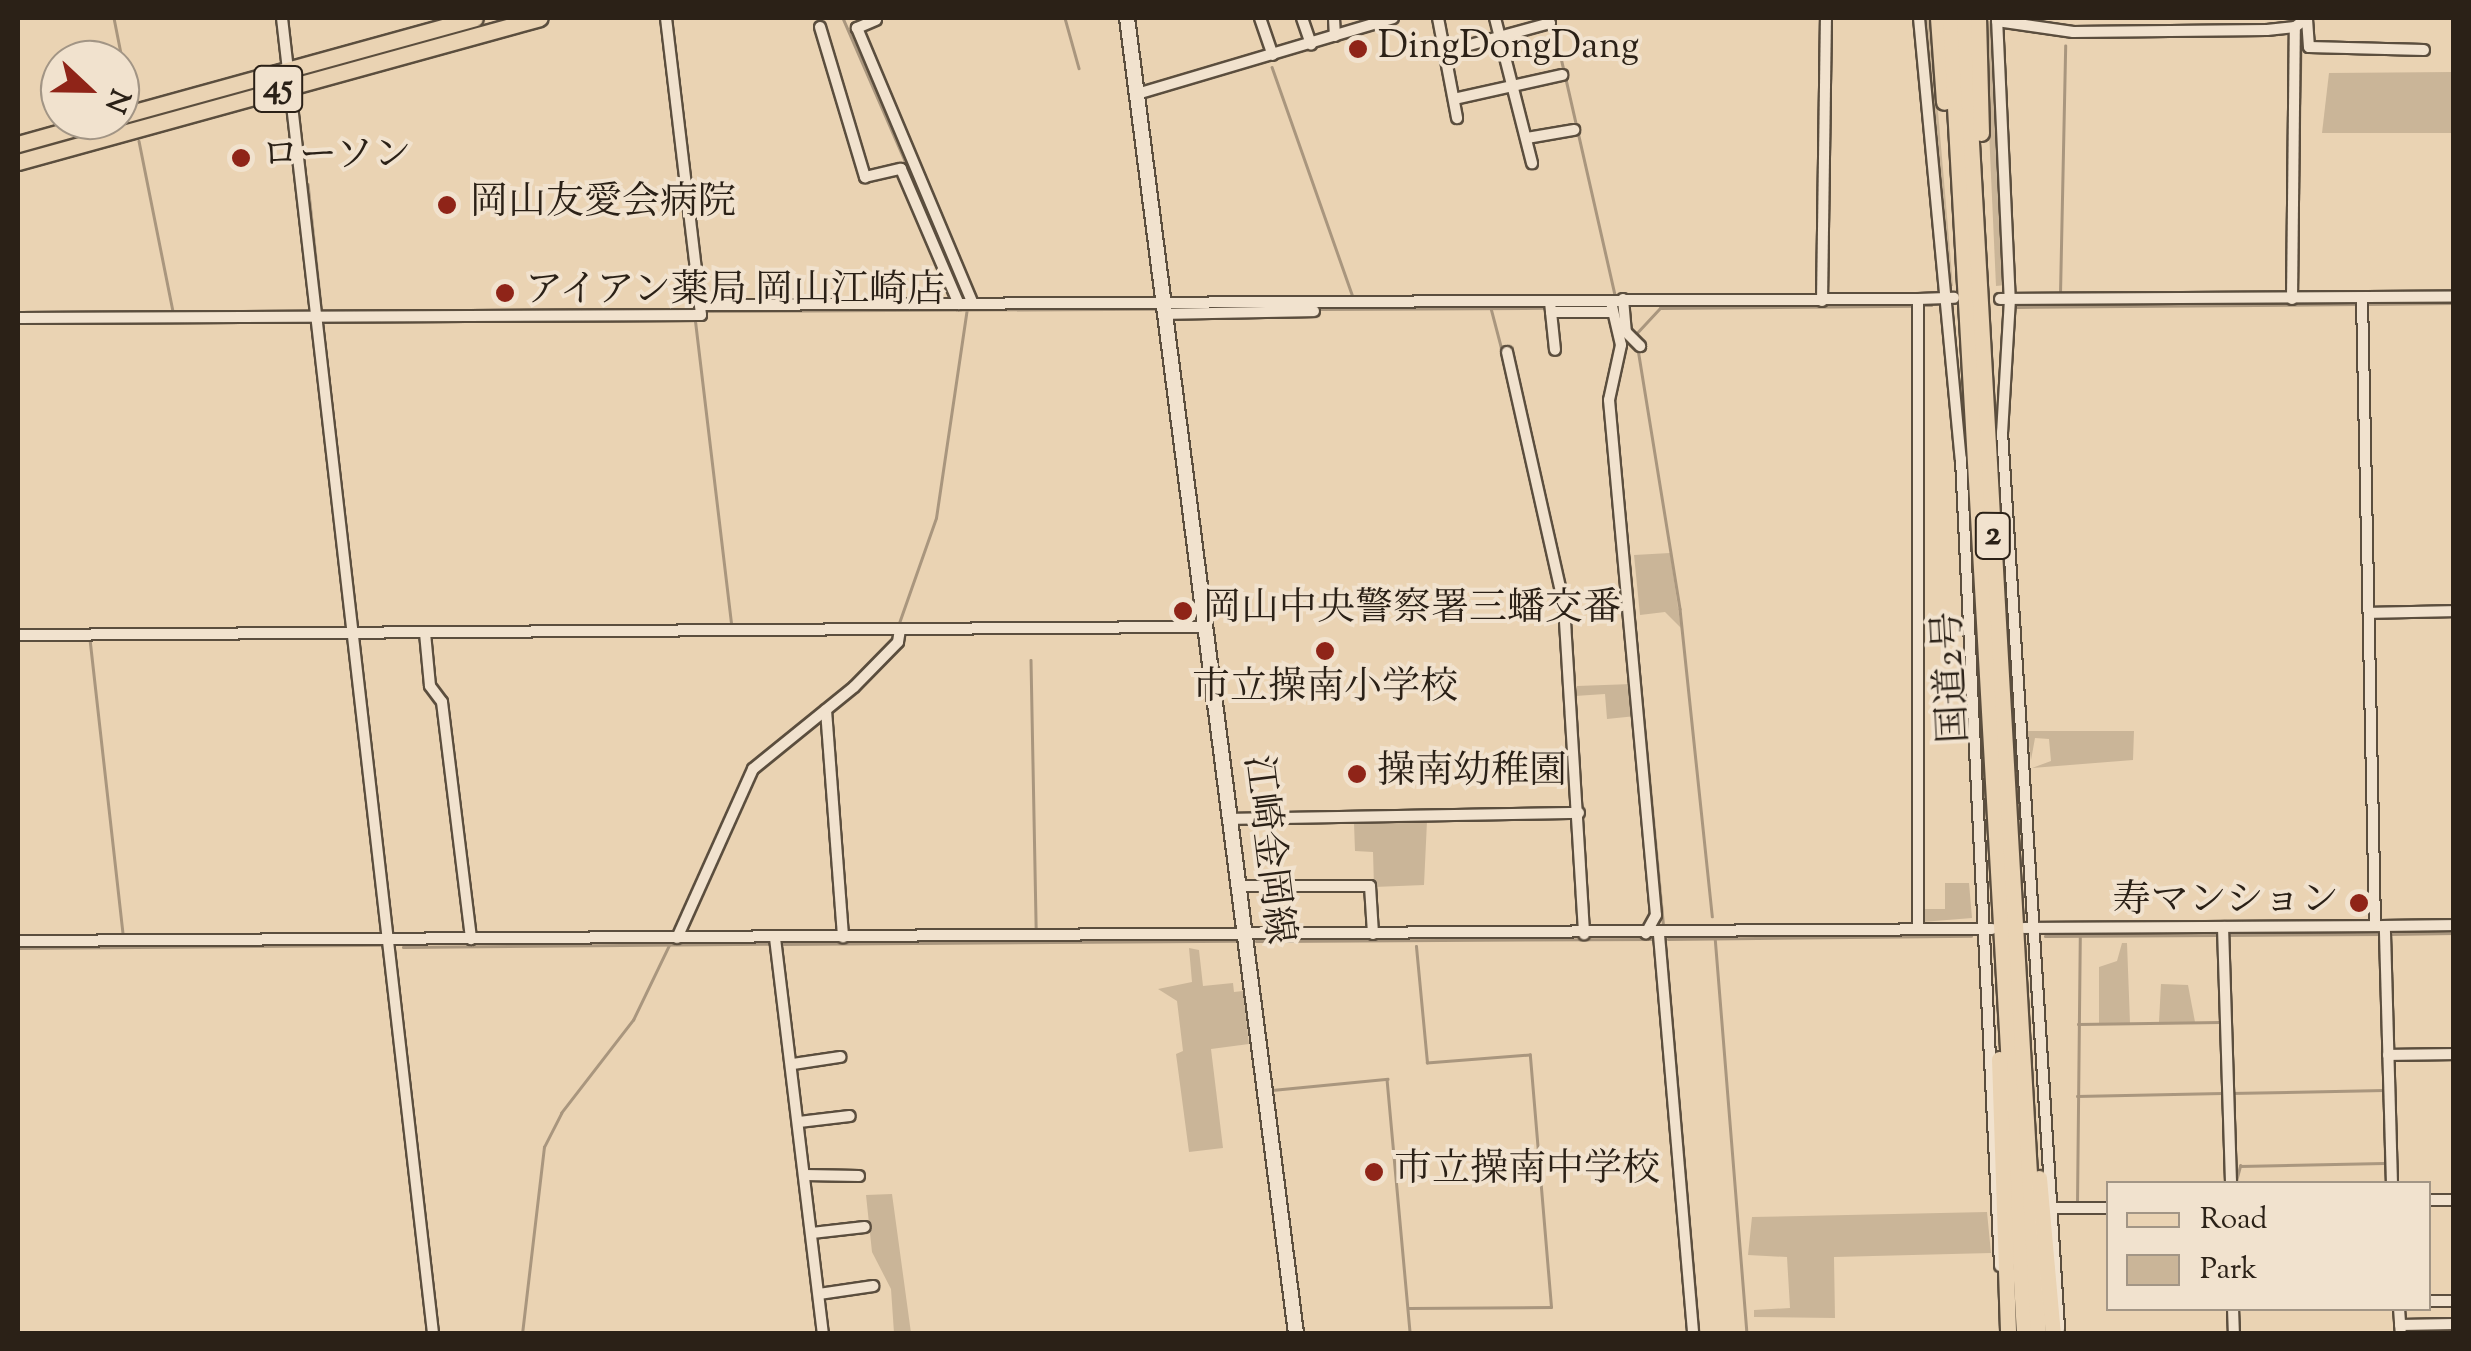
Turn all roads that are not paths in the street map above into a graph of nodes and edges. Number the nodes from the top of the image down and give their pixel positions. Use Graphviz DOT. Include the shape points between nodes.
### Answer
graph roads {
  1 [pos="282,18"];
  2 [pos="476,18"];
  3 [pos="540,18"];
  4 [pos="666,18"];
  5 [pos="1128,18"];
  6 [pos="1260,18"];
  7 [pos="1302,18"];
  8 [pos="1334,18"];
  9 [pos="1393,18"];
  10 [pos="1438,18"];
  11 [pos="1495,18"];
  12 [pos="1826,18"];
  13 [pos="1918,18"];
  14 [pos="1938,18"];
  15 [pos="1950,18"];
  16 [pos="1964,18"];
  17 [pos="1978,18"];
  18 [pos="1997,18"];
  19 [pos="2075,18"];
  20 [pos="876,20"];
  21 [pos="2301,22"];
  22 [pos="1550,24"];
  23 [pos="820,27"];
  24 [pos="2073,32"];
  25 [pos="1335,36"];
  26 [pos="1500,37"];
  27 [pos="1311,44"];
  28 [pos="2424,50"];
  29 [pos="1444,52"];
  30 [pos="1272,55"];
  31 [pos="1562,76"];
  32 [pos="291,77"];
  33 [pos="1514,86"];
  34 [pos="1137,94"];
  35 [pos="1454,99"];
  36 [pos="140,111"];
  37 [pos="1457,118"];
  38 [pos="1574,130"];
  39 [pos="1528,138"];
  40 [pos="18,162"];
  41 [pos="1532,163"];
  42 [pos="1974,189"];
  43 [pos="2454,298"];
  44 [pos="1948,299"];
  45 [pos="2005,299"];
  46 [pos="2292,299"];
  47 [pos="1822,300"];
  48 [pos="2362,302"];
  49 [pos="1918,303"];
  50 [pos="967,304"];
  51 [pos="1615,304"];
  52 [pos="1551,307"];
  53 [pos="1163,308"];
  54 [pos="698,311"];
  55 [pos="1314,312"];
  56 [pos="318,317"];
  57 [pos="18,318"];
  58 [pos="1635,340"];
  59 [pos="1968,340"];
  60 [pos="1554,350"];
  61 [pos="1507,352"];
  62 [pos="2454,612"];
  63 [pos="2370,613"];
  64 [pos="1204,627"];
  65 [pos="898,630"];
  66 [pos="354,632"];
  67 [pos="425,633"];
  68 [pos="18,634"];
  69 [pos="826,710"];
  70 [pos="1579,813"];
  71 [pos="1229,819"];
  72 [pos="1238,886"];
  73 [pos="2454,925"];
  74 [pos="2030,927"];
  75 [pos="1986,928"];
  76 [pos="1918,929"];
  77 [pos="2383,929"];
  78 [pos="2224,932"];
  79 [pos="1244,934"];
  80 [pos="1373,934"];
  81 [pos="1584,934"];
  82 [pos="1657,935"];
  83 [pos="843,937"];
  84 [pos="673,938"];
  85 [pos="389,939"];
  86 [pos="471,939"];
  87 [pos="776,941"];
  88 [pos="18,942"];
  89 [pos="2454,1054"];
  90 [pos="2022,1055"];
  91 [pos="2388,1056"];
  92 [pos="840,1057"];
  93 [pos="792,1064"];
  94 [pos="850,1116"];
  95 [pos="799,1122"];
  96 [pos="805,1176"];
  97 [pos="859,1176"];
  98 [pos="2231,1181"];
  99 [pos="2392,1181"];
  100 [pos="2051,1208"];
  101 [pos="2106,1208"];
  102 [pos="865,1226"];
  103 [pos="812,1233"];
  104 [pos="873,1286"];
  105 [pos="819,1294"];
  106 [pos="2454,1324"];
  107 [pos="2400,1329"];
  108 [pos="2016,1332"];
  109 [pos="433,1334"];
  110 [pos="823,1334"];
  111 [pos="1296,1334"];
  112 [pos="1694,1334"];
  113 [pos="2038,1334"];
  114 [pos="2056,1334"];
  1 -- 32 [label="street"];
  2 -- 32 [label="main road, 45"];
  3 -- 32 [label="main road, 45"];
  4 -- 54 [label="street"];
  5 -- 34 [label="main road, 江崎金岡線"];
  6 -- 30 [label="street"];
  7 -- 27 [label="street"];
  8 -- 25 [label="street"];
  9 -- 25 [label="street"];
  10 -- 29 [label="street"];
  11 -- 26 [label="street"];
  12 -- 47 [label="street"];
  13 -- 44 [label="street"];
  14 -- 59 [label="main road"];
  15 -- 59 [label="main road, 国道2号 / 2"];
  16 -- 42 [label="main road, 国道2号 / 2"];
  17 -- 42 [label="main road" via="1982,163"];
  18 -- 24 [label="street"];
  18 -- 45 [label="street"];
  19 -- 24 [label="street"];
  20 -- 50 [label="street" via="857,28"];
  21 -- 24 [label="street"];
  21 -- 28 [label="street" via="2309,48"];
  21 -- 46 [label="street"];
  22 -- 26 [label="street"];
  23 -- 50 [label="street" via="866,177 901,169"];
  25 -- 27 [label="street"];
  26 -- 29 [label="street"];
  26 -- 33 [label="street"];
  27 -- 30 [label="street"];
  29 -- 35 [label="street"];
  30 -- 34 [label="street"];
  31 -- 33 [label="street"];
  32 -- 36 [label="main road, 45"];
  32 -- 40 [label="main road, 45"];
  32 -- 56 [label="street"];
  33 -- 35 [label="street"];
  33 -- 39 [label="street"];
  34 -- 53 [label="main road, 江崎金岡線"];
  35 -- 37 [label="street"];
  38 -- 39 [label="street"];
  39 -- 41 [label="street"];
  42 -- 90 [label="main road, 国道2号 / 2"];
  43 -- 48 [label="street"];
  44 -- 49 [label="street"];
  44 -- 75 [label="street"];
  45 -- 46 [label="street"];
  45 -- 74 [label="street" via="2002,432"];
  46 -- 48 [label="street"];
  47 -- 49 [label="street"];
  47 -- 51 [label="street"];
  48 -- 63 [label="street"];
  49 -- 76 [label="street"];
  50 -- 53 [label="street"];
  50 -- 54 [label="street"];
  51 -- 52 [label="street"];
  51 -- 58 [label="street"];
  51 -- 82 [label="street" via="1621,344 1609,400"];
  52 -- 53 [label="street"];
  52 -- 60 [label="street"];
  53 -- 55 [label="street"];
  53 -- 64 [label="main road, 江崎金岡線"];
  54 -- 56 [label="street"];
  56 -- 57 [label="street"];
  56 -- 66 [label="street"];
  59 -- 108 [label="main road, 国道2号 / 2" via="2005,990"];
  61 -- 70 [label="street" via="1564,605"];
  62 -- 63 [label="street"];
  63 -- 77 [label="street"];
  64 -- 65 [label="street"];
  64 -- 71 [label="main road, 江崎金岡線"];
  65 -- 67 [label="street"];
  65 -- 69 [label="street" via="898,642"];
  66 -- 67 [label="street"];
  66 -- 68 [label="street"];
  66 -- 85 [label="street"];
  67 -- 86 [label="street" via="430,686 442,702"];
  69 -- 83 [label="street"];
  69 -- 84 [label="street" via="748,775"];
  70 -- 71 [label="street"];
  70 -- 81 [label="street"];
  71 -- 72 [label="main road, 江崎金岡線"];
  72 -- 79 [label="main road, 江崎金岡線"];
  72 -- 80 [label="street" via="1370,886"];
  73 -- 77 [label="street"];
  74 -- 78 [label="street"];
  74 -- 100 [label="street"];
  75 -- 76 [label="street"];
  75 -- 108 [label="street" via="1996,1237"];
  76 -- 82 [label="street"];
  77 -- 78 [label="street"];
  77 -- 91 [label="street"];
  78 -- 98 [label="street"];
  79 -- 80 [label="street"];
  79 -- 83 [label="street"];
  79 -- 111 [label="main road, 江崎金岡線"];
  80 -- 81 [label="street"];
  81 -- 82 [label="street"];
  82 -- 112 [label="street"];
  83 -- 87 [label="street"];
  84 -- 86 [label="street"];
  84 -- 87 [label="street"];
  85 -- 86 [label="street"];
  85 -- 88 [label="street"];
  85 -- 109 [label="street"];
  87 -- 93 [label="street"];
  89 -- 91 [label="street"];
  90 -- 113 [label="main road, 国道2号 / 2"];
  90 -- 114 [label="main road"];
  91 -- 99 [label="street"];
  92 -- 93 [label="street"];
  93 -- 95 [label="street"];
  94 -- 95 [label="street"];
  95 -- 96 [label="street"];
  96 -- 97 [label="street"];
  96 -- 103 [label="street"];
  100 -- 101 [label="street"];
  100 -- 114 [label="street"];
  102 -- 103 [label="street"];
  103 -- 105 [label="street"];
  104 -- 105 [label="street"];
  105 -- 110 [label="street"];
  106 -- 107 [label="street"];
}
